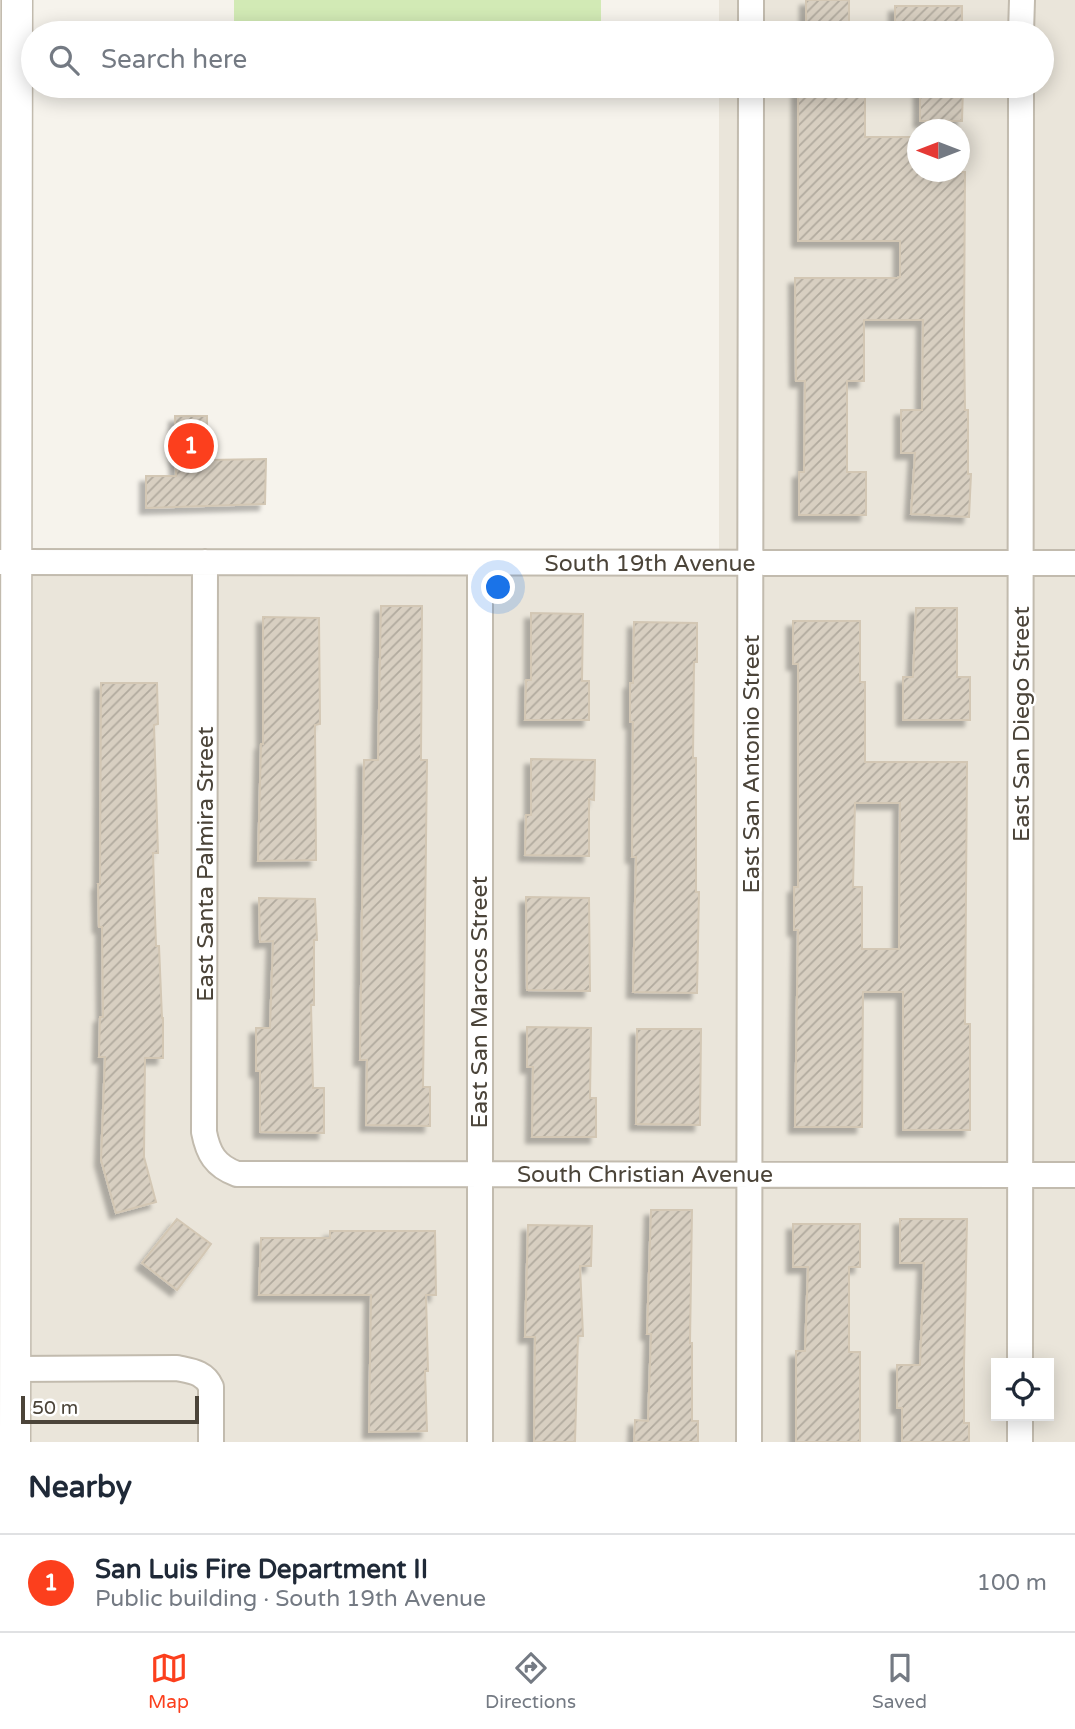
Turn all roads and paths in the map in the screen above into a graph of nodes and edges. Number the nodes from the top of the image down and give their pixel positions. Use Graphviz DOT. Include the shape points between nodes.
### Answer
graph roads {
  1 [pos="17,0"];
  2 [pos="751,0"];
  3 [pos="1021,0"];
  4 [pos="751,21"];
  5 [pos="1021,21"];
  6 [pos="751,98"];
  7 [pos="1021,98"];
  8 [pos="8,562"];
  9 [pos="205,562"];
  10 [pos="480,563"];
  11 [pos="752,563"];
  12 [pos="1021,563"];
  13 [pos="1075,563"];
  14 [pos="217,1163"];
  15 [pos="479,1174"];
  16 [pos="750,1174"];
  17 [pos="1021,1175"];
  18 [pos="1075,1175"];
  19 [pos="1020,1358"];
  20 [pos="14,1369"];
  21 [pos="1020,1421"];
  22 [pos="15,1442"];
  23 [pos="211,1442"];
  24 [pos="480,1442"];
  25 [pos="749,1442"];
  26 [pos="1020,1442"];
  1 -- 8 [label="street"];
  2 -- 4 [label="street"];
  3 -- 5 [label="street"];
  6 -- 11 [label="street, East San Antonio Street"];
  7 -- 12 [label="street, East San Diego Street"];
  8 -- 9 [label="street, South 19th Avenue"];
  8 -- 20 [label="street"];
  9 -- 10 [label="street, South 19th Avenue"];
  9 -- 14 [label="street, East Santa Palmira Street" via="204,1132"];
  10 -- 11 [label="street, South 19th Avenue"];
  10 -- 15 [label="street, East San Marcos Street"];
  11 -- 12 [label="street, South 19th Avenue"];
  11 -- 16 [label="street, East San Antonio Street"];
  12 -- 13 [label="street, South 19th Avenue"];
  12 -- 17 [label="street, East San Diego Street"];
  14 -- 15 [label="street, South Christian Avenue" via="237,1174"];
  15 -- 16 [label="street, South Christian Avenue"];
  15 -- 24 [label="street, East San Marcos Street"];
  16 -- 17 [label="street, South Christian Avenue"];
  16 -- 25 [label="street, East San Antonio Street"];
  17 -- 18 [label="street, South Christian Avenue"];
  17 -- 19 [label="street, East San Diego Street"];
  20 -- 22 [label="street"];
  20 -- 23 [label="street" via="195,1371 211,1387"];
  21 -- 26 [label="street"];
}
